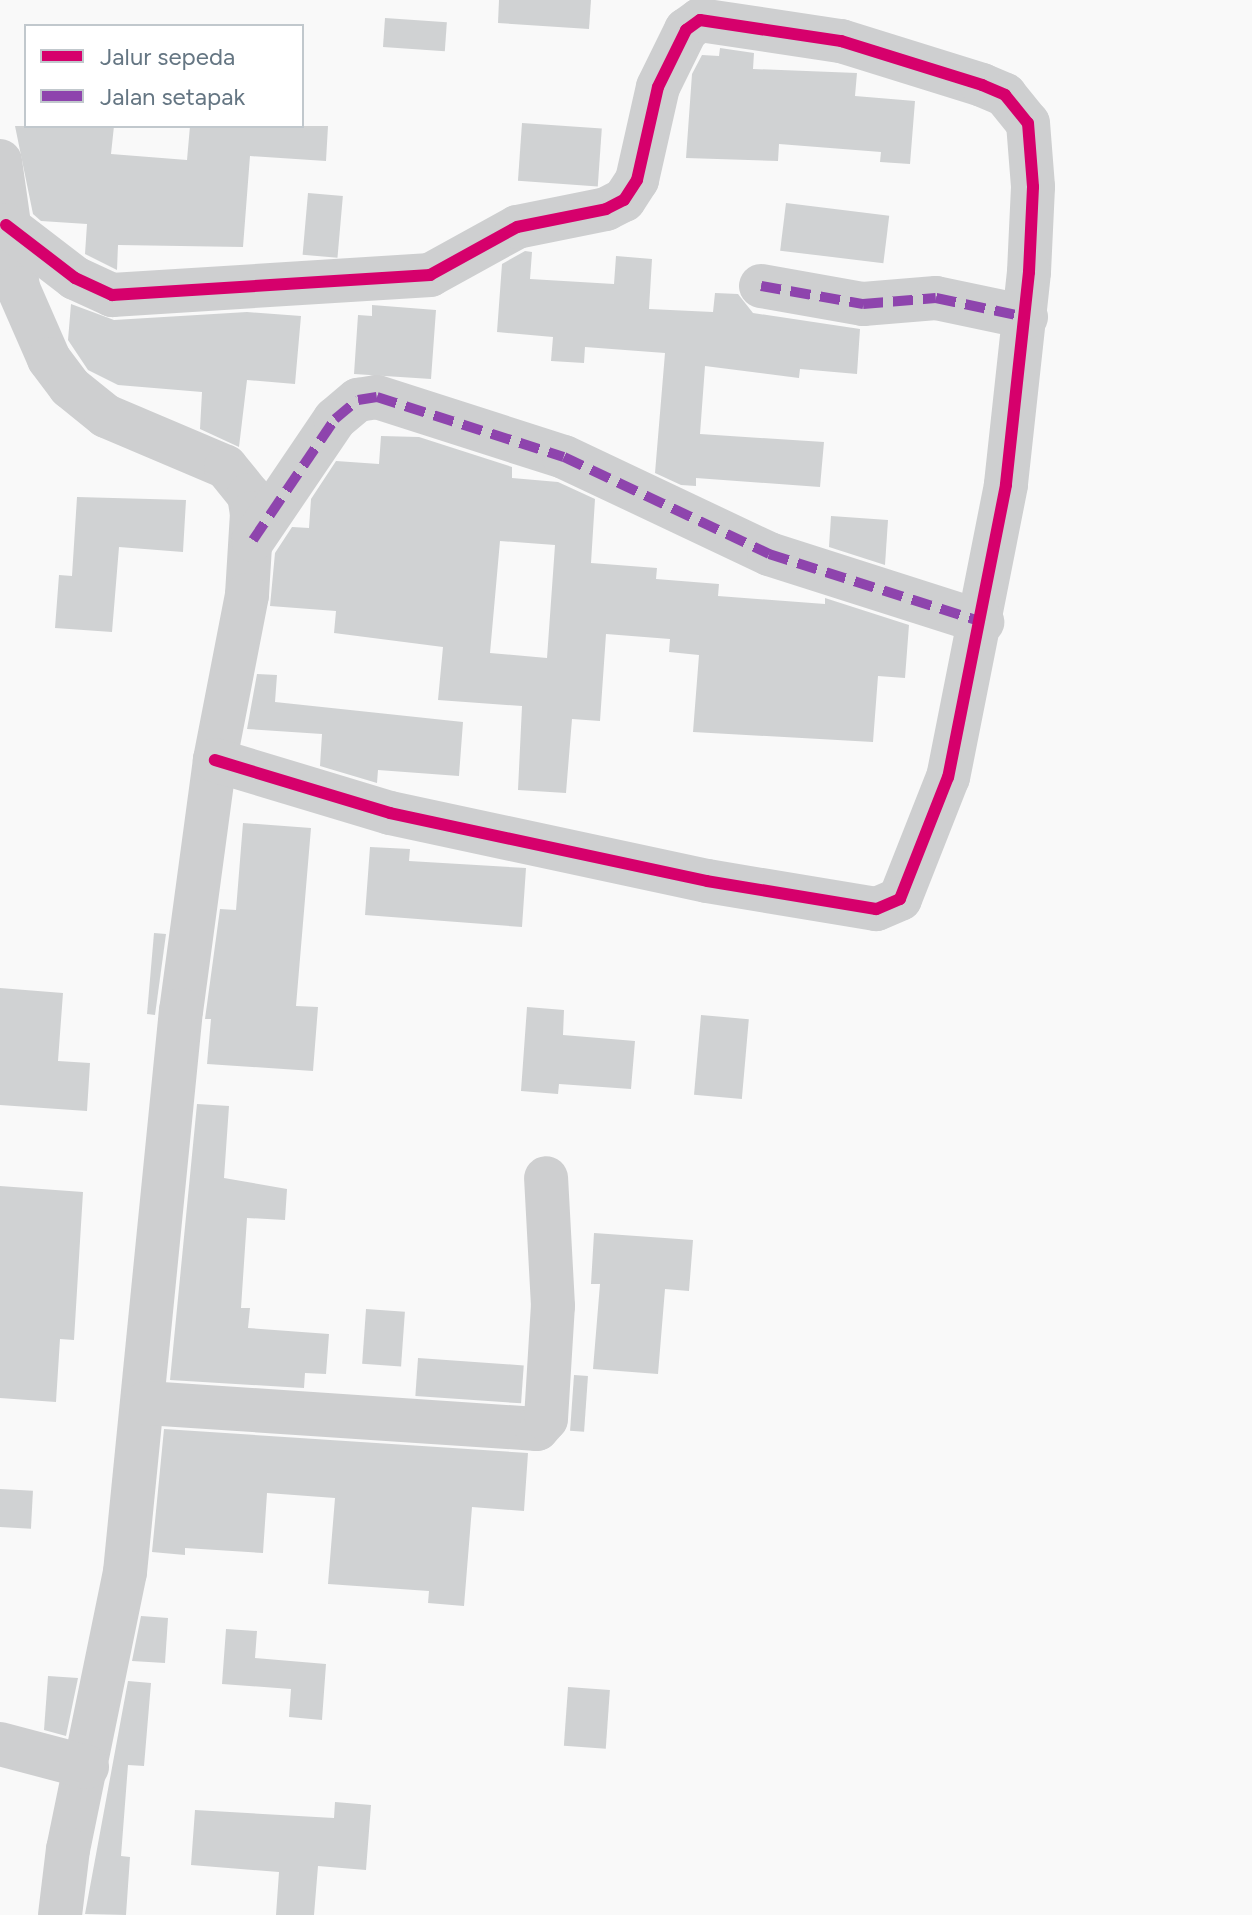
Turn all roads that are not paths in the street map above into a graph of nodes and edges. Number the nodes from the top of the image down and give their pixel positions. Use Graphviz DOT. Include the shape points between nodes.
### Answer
graph roads {
  1 [pos="0,161"];
  2 [pos="6,225"];
  3 [pos="761,286"];
  4 [pos="1026,317"];
  5 [pos="253,540"];
  6 [pos="982,622"];
  7 [pos="215,760"];
  8 [pos="546,1178"];
  9 [pos="146,1403"];
  10 [pos="0,1744"];
  11 [pos="87,1767"];
  12 [pos="60,1915"];
  1 -- 2 [label="street"];
  2 -- 4 [label="street" via="75,278 112,295 430,275 517,227 606,209 624,200 637,180 646,123 674,49 700,20 841,41 982,85 1019,107 1028,123 1033,187"];
  2 -- 5 [label="street" via="28,321 70,387 138,433 226,467 249,495"];
  3 -- 4 [label="street" via="863,304 936,298"];
  4 -- 6 [label="street"];
  5 -- 6 [label="street" via="335,419 358,400 377,397 564,457 769,554"];
  5 -- 7 [label="street"];
  6 -- 7 [label="street" via="948,777 908,886 890,906 876,909 489,836"];
  7 -- 9 [label="street" via="181,1010"];
  8 -- 9 [label="street" via="553,1306 546,1419 537,1429"];
  9 -- 11 [label="street" via="125,1572"];
  10 -- 11 [label="street"];
  11 -- 12 [label="street"];
}
